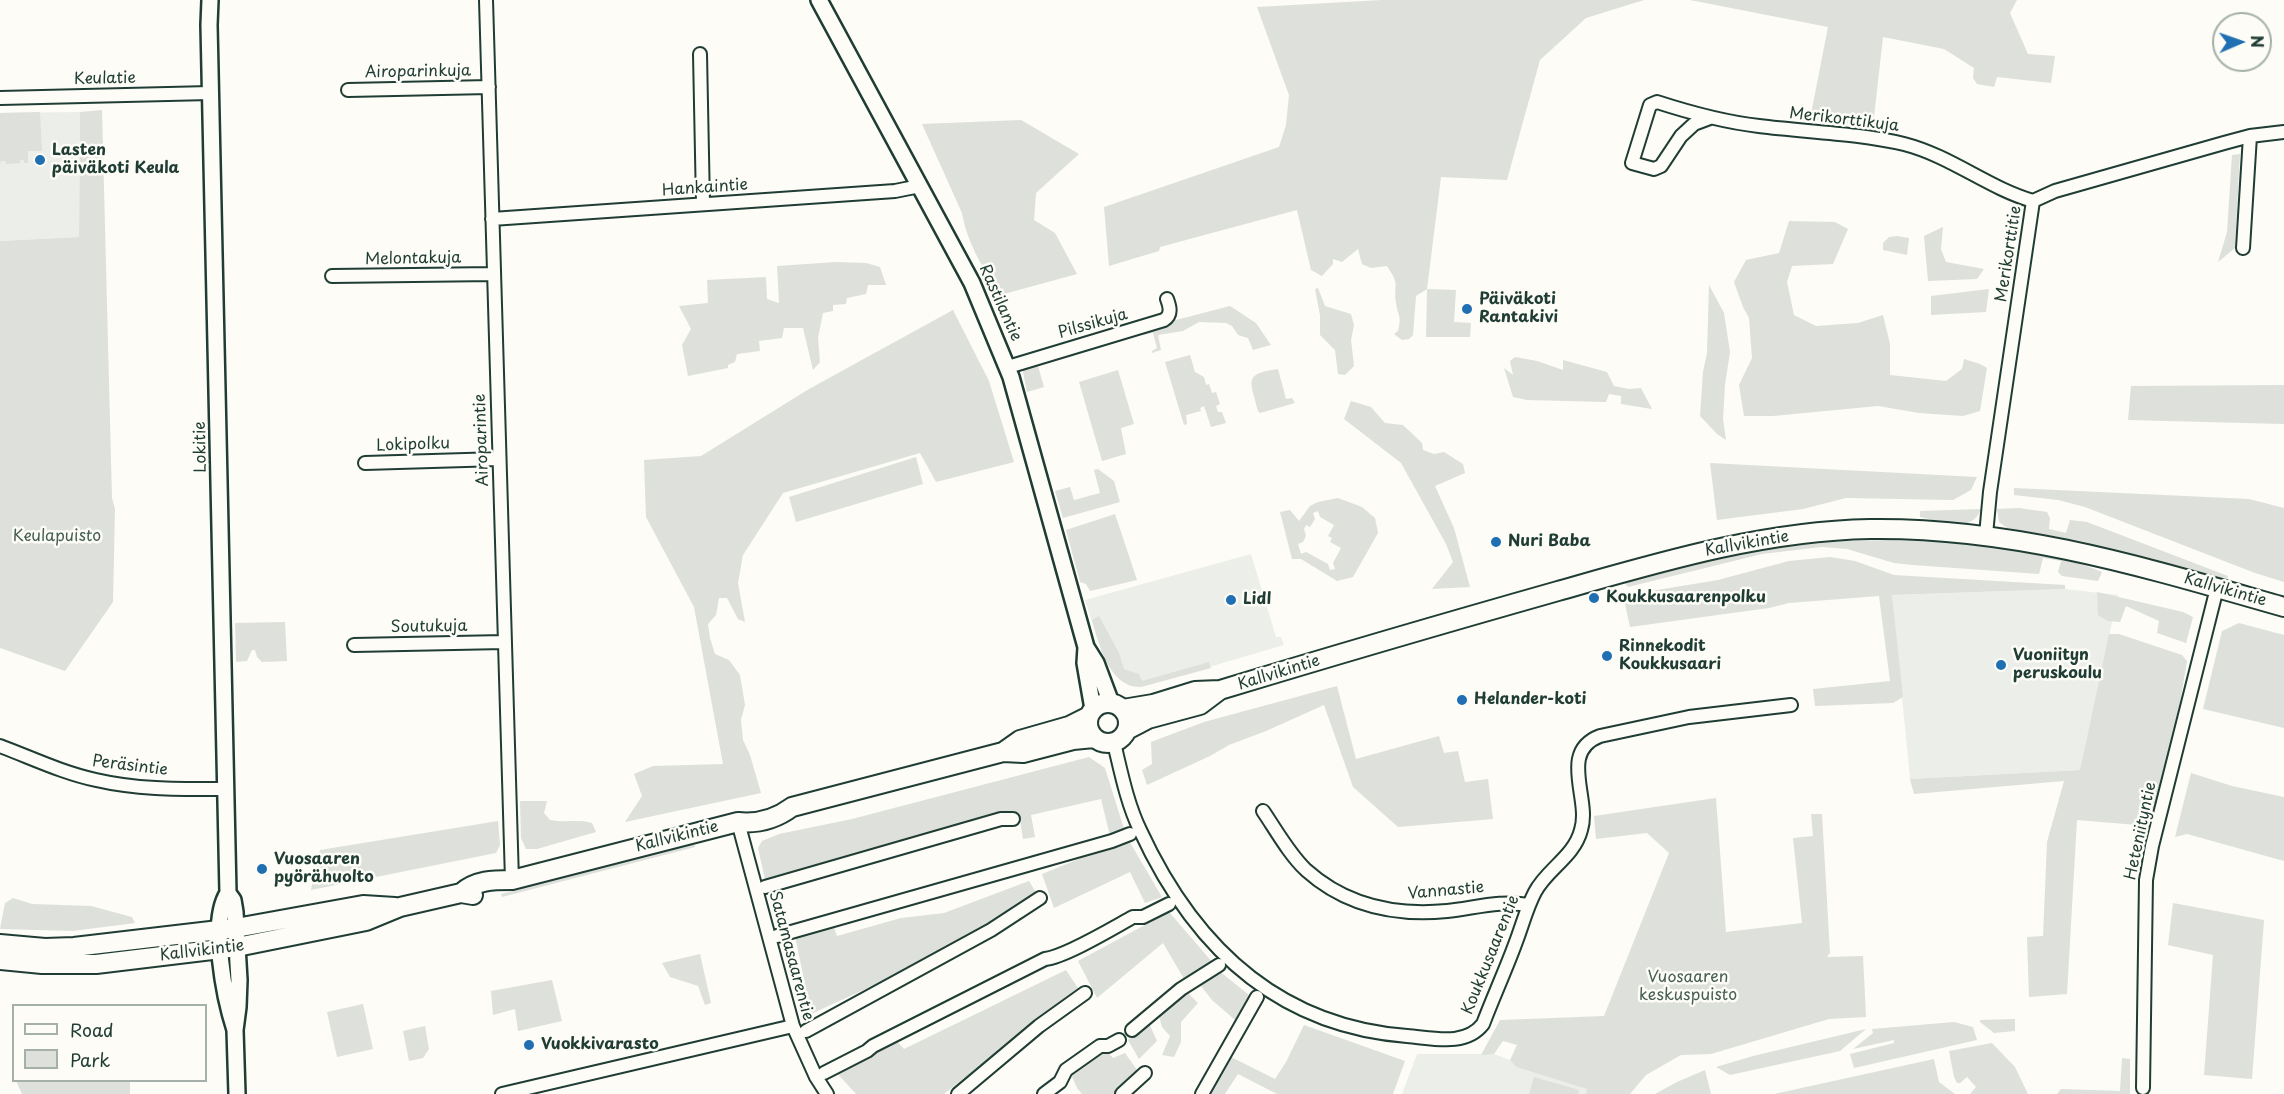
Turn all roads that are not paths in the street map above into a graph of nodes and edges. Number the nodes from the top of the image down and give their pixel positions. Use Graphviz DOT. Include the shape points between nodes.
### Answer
graph roads {
  1 [pos="210,0"];
  2 [pos="486,0"];
  3 [pos="819,0"];
  4 [pos="700,54"];
  5 [pos="489,87"];
  6 [pos="348,90"];
  7 [pos="210,93"];
  8 [pos="0,98"];
  9 [pos="1710,118"];
  10 [pos="2284,132"];
  11 [pos="2250,136"];
  12 [pos="920,186"];
  13 [pos="2033,201"];
  14 [pos="704,204"];
  15 [pos="492,219"];
  16 [pos="2243,248"];
  17 [pos="494,274"];
  18 [pos="333,276"];
  19 [pos="1167,299"];
  20 [pos="1008,367"];
  21 [pos="499,459"];
  22 [pos="365,463"];
  23 [pos="1986,535"];
  24 [pos="2217,588"];
  25 [pos="2284,607"];
  26 [pos="504,642"];
  27 [pos="354,645"];
  28 [pos="1086,647"];
  29 [pos="1220,690"];
  30 [pos="1791,705"];
  31 [pos="1117,706"];
  32 [pos="1091,713"];
  33 [pos="1121,736"];
  34 [pos="1094,738"];
  35 [pos="0,746"];
  36 [pos="1003,752"];
  37 [pos="226,789"];
  38 [pos="1263,811"];
  39 [pos="1013,819"];
  40 [pos="738,822"];
  41 [pos="1130,834"];
  42 [pos="512,880"];
  43 [pos="765,887"];
  44 [pos="1040,898"];
  45 [pos="1169,904"];
  46 [pos="1529,905"];
  47 [pos="400,907"];
  48 [pos="228,929"];
  49 [pos="777,936"];
  50 [pos="0,944"];
  51 [pos="229,948"];
  52 [pos="0,960"];
  53 [pos="1219,964"];
  54 [pos="1085,993"];
  55 [pos="1257,997"];
  56 [pos="793,1026"];
  57 [pos="1132,1030"];
  58 [pos="806,1031"];
  59 [pos="1119,1040"];
  60 [pos="824,1073"];
  61 [pos="1145,1073"];
  62 [pos="2143,1088"];
  63 [pos="237,1094"];
  64 [pos="502,1094"];
  65 [pos="827,1094"];
  66 [pos="958,1094"];
  67 [pos="1044,1094"];
  68 [pos="1122,1094"];
  69 [pos="1202,1094"];
  1 -- 7 [label="street, Lokitie"];
  2 -- 5 [label="street, Airoparintie"];
  3 -- 12 [label="street, Rastilantie"];
  4 -- 14 [label="street"];
  5 -- 6 [label="street, Airoparinkuja"];
  5 -- 15 [label="street, Airoparintie"];
  7 -- 8 [label="street, Keulatie"];
  7 -- 37 [label="street, Lokitie"];
  9 -- 9 [label="street, Merikorttikuja" via="1652,103 1632,163 1654,169 1661,166 1681,136 1694,124"];
  9 -- 13 [label="street, Merikorttikuja" via="1906,145 1940,157 2014,196"];
  10 -- 11 [label="street, Merikorttitie"];
  11 -- 13 [label="street, Merikorttitie" via="2055,191"];
  11 -- 16 [label="street"];
  12 -- 14 [label="street, Hankaintie"];
  12 -- 20 [label="street, Rastilantie" via="972,283"];
  13 -- 23 [label="street, Merikorttitie"];
  14 -- 15 [label="street, Hankaintie"];
  15 -- 17 [label="street, Airoparintie"];
  17 -- 18 [label="street, Melontakuja"];
  17 -- 21 [label="street, Airoparintie"];
  19 -- 20 [label="street, Pilssikuja" via="1170,311 1164,320"];
  20 -- 28 [label="street, Rastilantie"];
  21 -- 22 [label="street, Lokipolku"];
  21 -- 26 [label="street, Airoparintie"];
  23 -- 24 [label="main road, Kallvikintie" via="2078,551"];
  23 -- 29 [label="main road, Kallvikintie" via="1868,529 1779,537 1711,549"];
  24 -- 25 [label="main road, Kallvikintie"];
  24 -- 62 [label="street, Heteniityntie" via="2146,880"];
  26 -- 27 [label="street, Soutukuja"];
  26 -- 42 [label="street, Airoparintie"];
  28 -- 31 [label="street, Rastilantie"];
  28 -- 32 [label="street, Rastilantie"];
  29 -- 31 [label="main road, Kallvikintie" via="1195,691 1153,704"];
  29 -- 33 [label="main road, Kallvikintie" via="1200,705 1148,719"];
  30 -- 46 [label="street, Koukkusaarentie" via="1689,717 1590,740 1578,764 1584,818 1581,831 1568,854 1538,886"];
  31 -- 32 [label="main road" via="1103,703"];
  31 -- 33 [label="main road" via="1128,719"];
  32 -- 34 [label="main road" via="1088,728"];
  32 -- 36 [label="main road, Kallvikintie" via="1069,726 1020,740"];
  33 -- 34 [label="main road" via="1104,743"];
  33 -- 46 [label="street, Koukkusaarentie" via="1122,775 1140,830 1191,917 1245,975 1311,1014 1347,1027 1384,1034 1454,1039 1472,1035 1483,1024"];
  34 -- 36 [label="main road, Kallvikintie" via="1023,753"];
  35 -- 37 [label="street, Peräsintie" via="111,783"];
  36 -- 40 [label="main road, Kallvikintie" via="792,807 780,816"];
  37 -- 48 [label="street, Lokitie" via="228,893 233,900"];
  38 -- 46 [label="street, Vannastie" via="1305,870 1360,904 1418,912 1502,902"];
  39 -- 43 [label="street" via="1001,819"];
  40 -- 42 [label="main road, Kallvikintie"];
  40 -- 56 [label="street, Satamasaarentie"];
  41 -- 49 [label="street"];
  42 -- 47 [label="main road, Kallvikintie" via="492,891 461,893"];
  44 -- 58 [label="street" via="991,930"];
  45 -- 60 [label="street" via="1045,959"];
  47 -- 48 [label="main road, Kallvikintie" via="363,905"];
  47 -- 51 [label="main road, Kallvikintie" via="366,921"];
  48 -- 50 [label="main road, Kallvikintie" via="74,947"];
  48 -- 51 [label="street, Lokitie"];
  51 -- 52 [label="main road, Kallvikintie" via="96,964"];
  51 -- 63 [label="street, Lokitie" via="239,996 235,1030"];
  53 -- 57 [label="street" via="1181,989"];
  54 -- 66 [label="street"];
  55 -- 69 [label="street"];
  56 -- 64 [label="street"];
  56 -- 65 [label="street, Satamasaarentie"];
  59 -- 67 [label="street" via="1100,1046 1066,1070 1060,1082"];
  61 -- 68 [label="street"];
}
